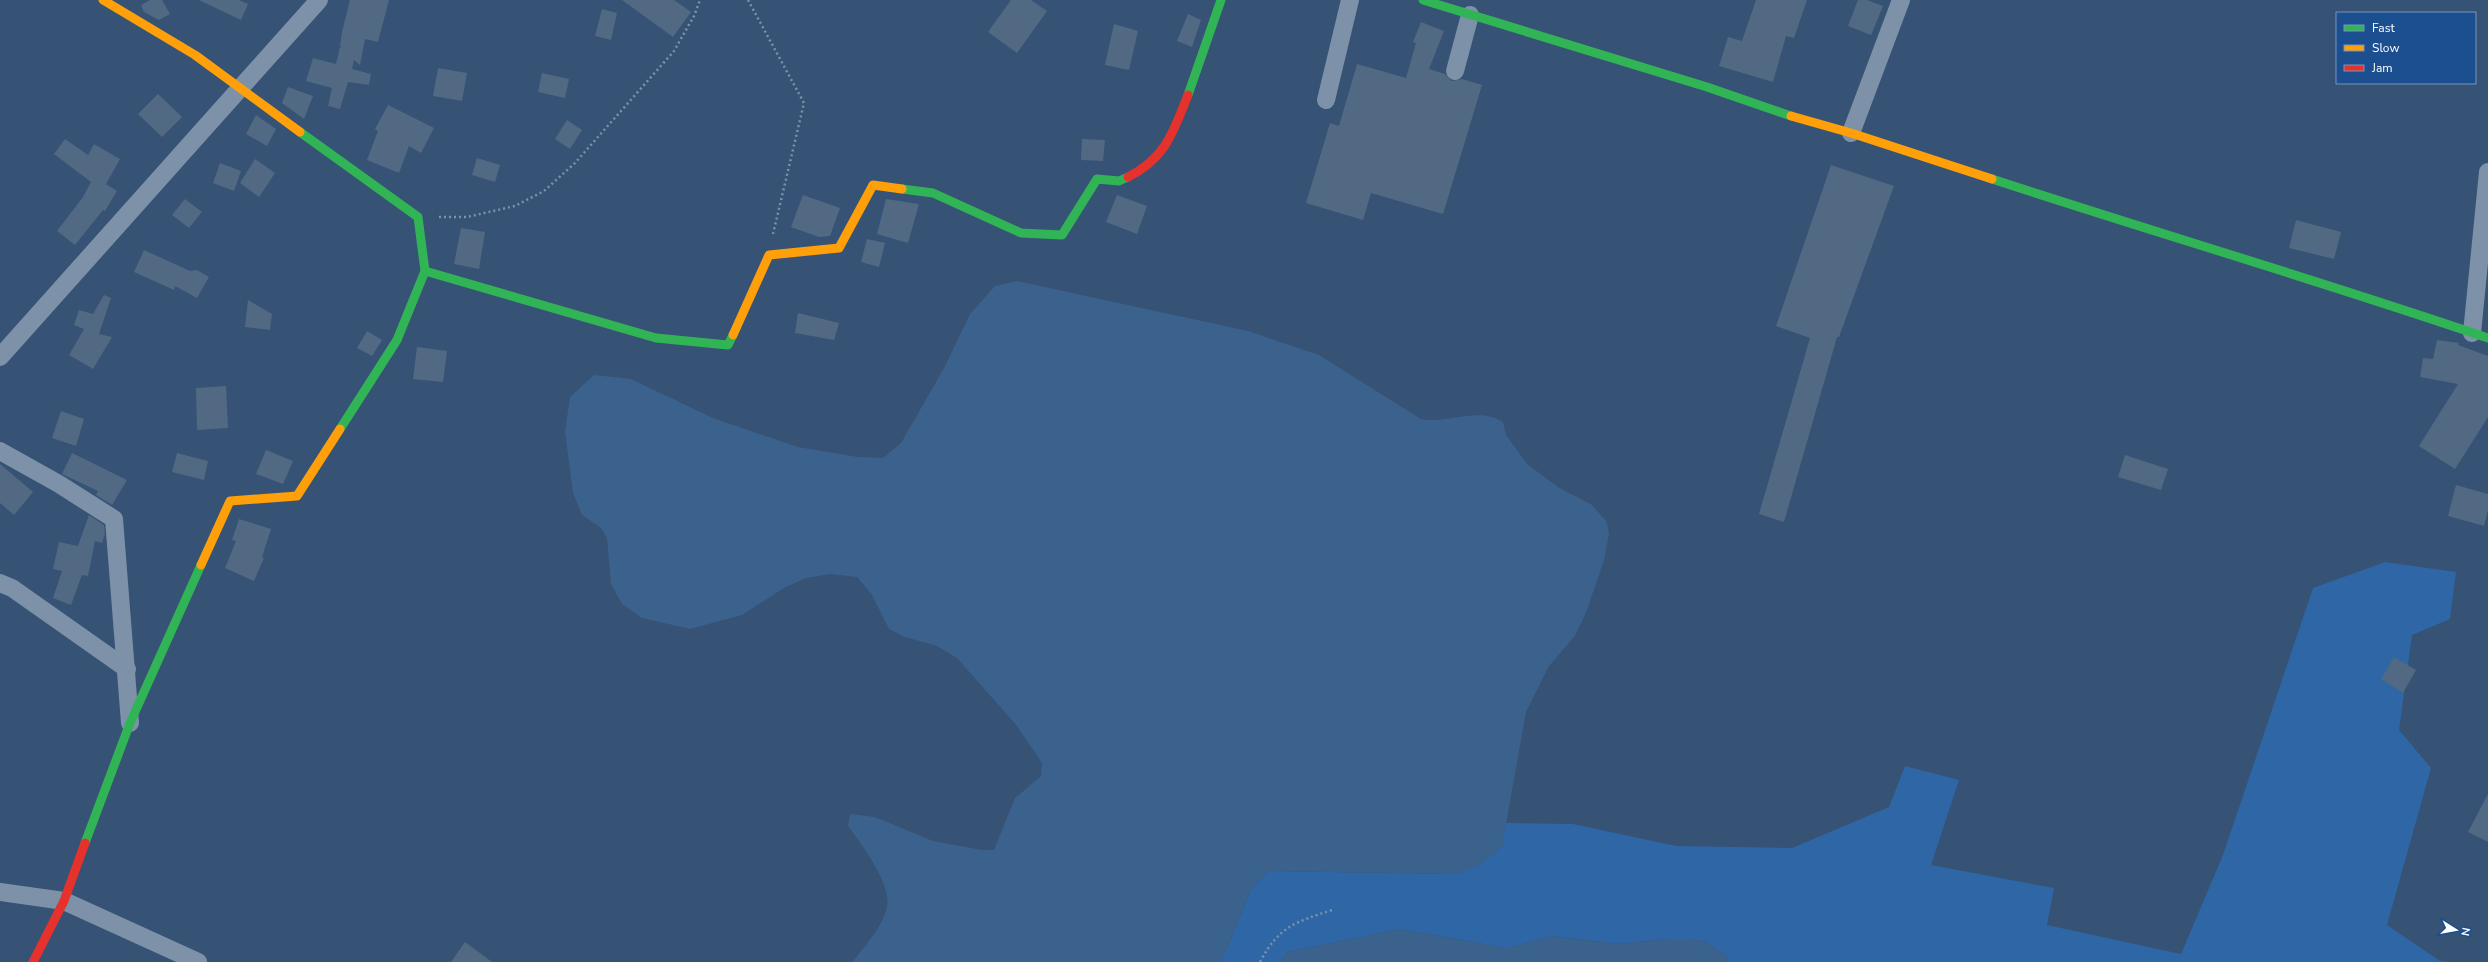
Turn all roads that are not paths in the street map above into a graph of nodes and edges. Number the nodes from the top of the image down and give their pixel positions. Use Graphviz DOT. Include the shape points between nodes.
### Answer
graph roads {
  1 [pos="103,0"];
  2 [pos="319,0"];
  3 [pos="1221,0"];
  4 [pos="1350,0"];
  5 [pos="1424,0"];
  6 [pos="1901,0"];
  7 [pos="1470,14"];
  8 [pos="1455,71"];
  9 [pos="239,87"];
  10 [pos="1326,100"];
  11 [pos="1851,133"];
  12 [pos="2488,172"];
  13 [pos="425,271"];
  14 [pos="2480,336"];
  15 [pos="0,357"];
  16 [pos="0,451"];
  17 [pos="0,583"];
  18 [pos="127,669"];
  19 [pos="130,723"];
  20 [pos="0,892"];
  21 [pos="64,901"];
  22 [pos="33,962"];
  23 [pos="198,962"];
  1 -- 9 [label="street" via="195,55"];
  2 -- 9 [label="street"];
  3 -- 13 [label="street" via="1197,73 1169,142 1143,169 1119,181 1097,179 1062,235 1021,233 933,193 873,185 838,248 769,255 728,345 656,338"];
  4 -- 10 [label="street"];
  5 -- 7 [label="street"];
  6 -- 11 [label="street"];
  7 -- 8 [label="street"];
  7 -- 11 [label="street"];
  9 -- 13 [label="street" via="418,217"];
  9 -- 15 [label="street"];
  11 -- 14 [label="street" via="2197,246 2373,299"];
  12 -- 14 [label="street"];
  13 -- 19 [label="street" via="397,340 297,496 230,501"];
  16 -- 18 [label="street" via="114,519"];
  17 -- 18 [label="street" via="12,588"];
  18 -- 19 [label="street"];
  19 -- 21 [label="street"];
  20 -- 21 [label="street"];
  21 -- 22 [label="street"];
  21 -- 23 [label="street"];
}
